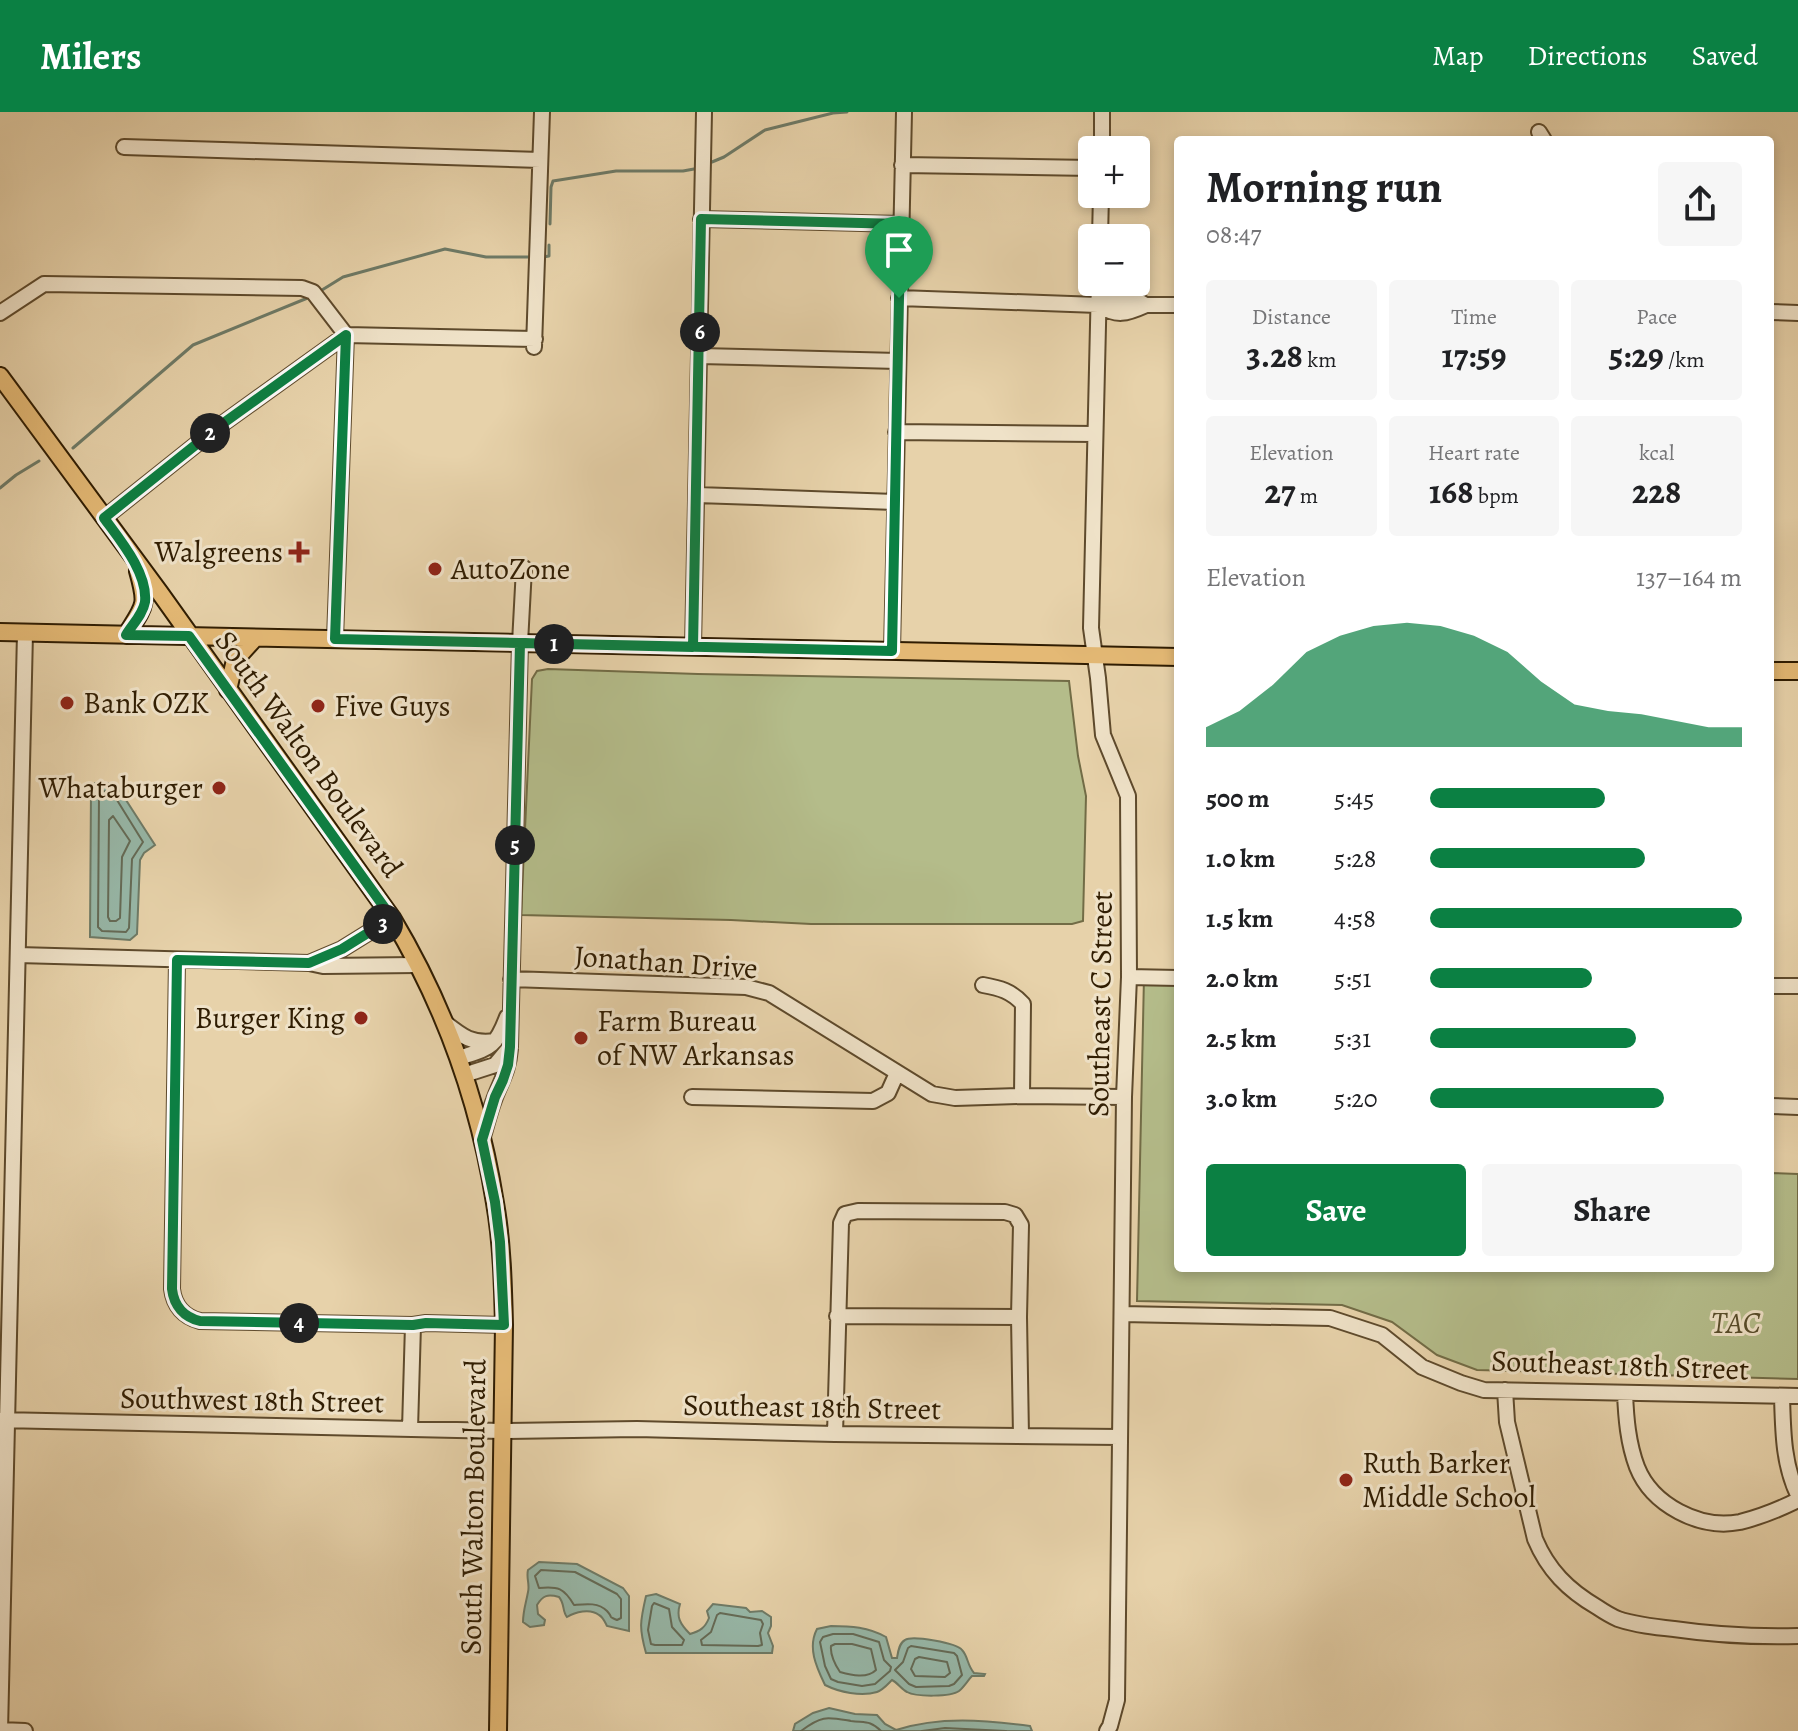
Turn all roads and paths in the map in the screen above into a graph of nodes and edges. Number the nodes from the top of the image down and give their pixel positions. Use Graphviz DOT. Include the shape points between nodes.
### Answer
graph roads {
  1 [pos="542,112"];
  2 [pos="704,112"];
  3 [pos="904,112"];
  4 [pos="1102,112"];
  5 [pos="1102,136"];
  6 [pos="124,147"];
  7 [pos="540,160"];
  8 [pos="902,165"];
  9 [pos="1078,168"];
  10 [pos="701,219"];
  11 [pos="901,224"];
  12 [pos="1098,296"];
  13 [pos="899,298"];
  14 [pos="1098,305"];
  15 [pos="1174,305"];
  16 [pos="1774,312"];
  17 [pos="0,313"];
  18 [pos="1798,313"];
  19 [pos="346,335"];
  20 [pos="700,356"];
  21 [pos="898,361"];
  22 [pos="0,376"];
  23 [pos="896,432"];
  24 [pos="1095,434"];
  25 [pos="697,495"];
  26 [pos="895,502"];
  27 [pos="104,518"];
  28 [pos="136,562"];
  29 [pos="524,568"];
  30 [pos="0,632"];
  31 [pos="25,633"];
  32 [pos="126,635"];
  33 [pos="189,636"];
  34 [pos="255,638"];
  35 [pos="335,639"];
  36 [pos="520,643"];
  37 [pos="693,647"];
  38 [pos="892,651"];
  39 [pos="1095,655"];
  40 [pos="1174,657"];
  41 [pos="1774,671"];
  42 [pos="1798,671"];
  43 [pos="228,690"];
  44 [pos="392,918"];
  45 [pos="18,955"];
  46 [pos="177,960"];
  47 [pos="309,963"];
  48 [pos="417,965"];
  49 [pos="1129,977"];
  50 [pos="1174,978"];
  51 [pos="511,979"];
  52 [pos="983,985"];
  53 [pos="1774,986"];
  54 [pos="1798,986"];
  55 [pos="511,1005"];
  56 [pos="444,1022"];
  57 [pos="496,1041"];
  58 [pos="510,1047"];
  59 [pos="459,1058"];
  60 [pos="897,1073"];
  61 [pos="464,1075"];
  62 [pos="1022,1096"];
  63 [pos="692,1097"];
  64 [pos="1124,1097"];
  65 [pos="1774,1106"];
  66 [pos="1798,1107"];
  67 [pos="482,1140"];
  68 [pos="1122,1314"];
  69 [pos="837,1316"];
  70 [pos="1019,1317"];
  71 [pos="413,1325"];
  72 [pos="504,1325"];
  73 [pos="1505,1390"];
  74 [pos="1625,1393"];
  75 [pos="1782,1396"];
  76 [pos="1798,1396"];
  77 [pos="4,1420"];
  78 [pos="410,1429"];
  79 [pos="502,1431"];
  80 [pos="835,1434"];
  81 [pos="1021,1436"];
  82 [pos="1120,1437"];
  83 [pos="1798,1497"];
  84 [pos="1798,1636"];
  85 [pos="0,1730"];
  86 [pos="25,1731"];
  87 [pos="498,1731"];
  88 [pos="1107,1731"];
  1 -- 7 [label="street"];
  2 -- 10 [label="street"];
  3 -- 8 [label="street"];
  4 -- 5 [label="street"];
  6 -- 7 [label="street"];
  7 -- 19 [label="street" via="535,343"];
  8 -- 9 [label="street"];
  8 -- 11 [label="street"];
  10 -- 11 [label="street"];
  10 -- 20 [label="street"];
  11 -- 13 [label="street"];
  12 -- 14 [label="street, Southeast C Street"];
  13 -- 14 [label="street"];
  13 -- 21 [label="street"];
  14 -- 15 [label="street" via="1108,300"];
  14 -- 24 [label="street, Southeast C Street"];
  16 -- 18 [label="street"];
  17 -- 19 [label="street" via="44,284 302,288 313,292"];
  19 -- 27 [label="street"];
  19 -- 35 [label="street"];
  20 -- 21 [label="street"];
  20 -- 25 [label="street"];
  21 -- 23 [label="street"];
  22 -- 27 [label="main road, South Walton Boulevard"];
  23 -- 24 [label="street"];
  23 -- 26 [label="street"];
  24 -- 39 [label="street, Southeast C Street"];
  25 -- 26 [label="street"];
  25 -- 37 [label="street"];
  26 -- 38 [label="street"];
  27 -- 28 [label="main road, South Walton Boulevard"];
  28 -- 32 [label="main road" via="145,603"];
  28 -- 33 [label="main road, South Walton Boulevard"];
  29 -- 36 [label="street"];
  30 -- 31 [label="main road"];
  31 -- 32 [label="main road"];
  31 -- 45 [label="street"];
  32 -- 33 [label="main road"];
  33 -- 34 [label="main road"];
  33 -- 43 [label="main road, South Walton Boulevard"];
  34 -- 35 [label="main road"];
  34 -- 43 [label="main road" via="235,660"];
  35 -- 36 [label="main road"];
  36 -- 37 [label="main road"];
  36 -- 51 [label="street"];
  37 -- 38 [label="main road"];
  38 -- 39 [label="main road"];
  39 -- 40 [label="main road"];
  39 -- 49 [label="street, Southeast C Street" via="1103,735 1128,796"];
  41 -- 42 [label="main road"];
  43 -- 44 [label="main road, South Walton Boulevard"];
  44 -- 47 [label="street"];
  44 -- 48 [label="main road, South Walton Boulevard"];
  45 -- 46 [label="street"];
  45 -- 77 [label="street"];
  46 -- 47 [label="street"];
  46 -- 71 [label="street" via="172,1289 177,1305 200,1321"];
  47 -- 48 [label="street"];
  48 -- 56 [label="main road, South Walton Boulevard"];
  49 -- 50 [label="street"];
  49 -- 64 [label="street, Southeast C Street"];
  51 -- 55 [label="street"];
  51 -- 60 [label="street, Jonathan Drive" via="746,987 769,993"];
  52 -- 62 [label="street" via="1013,993 1023,1004"];
  53 -- 54 [label="street"];
  55 -- 57 [label="street"];
  55 -- 58 [label="street"];
  56 -- 57 [label="street" via="479,1043"];
  56 -- 59 [label="main road, South Walton Boulevard"];
  57 -- 59 [label="street"];
  58 -- 61 [label="street" via="495,1065"];
  58 -- 67 [label="street"];
  59 -- 61 [label="main road, South Walton Boulevard"];
  60 -- 62 [label="street, Jonathan Drive" via="932,1094"];
  60 -- 63 [label="street" via="888,1093 873,1101"];
  61 -- 67 [label="main road, South Walton Boulevard"];
  62 -- 64 [label="street, Jonathan Drive"];
  64 -- 68 [label="street, Southeast C Street"];
  65 -- 66 [label="street"];
  67 -- 72 [label="main road, South Walton Boulevard" via="500,1242"];
  68 -- 73 [label="street, Southeast 18th Street" via="1330,1318 1382,1335 1422,1367 1484,1390"];
  68 -- 82 [label="street, Southeast C Street"];
  69 -- 70 [label="street"];
  69 -- 70 [label="street" via="841,1223 845,1214 858,1211 1015,1215 1021,1225"];
  69 -- 80 [label="street"];
  70 -- 81 [label="street"];
  71 -- 72 [label="street"];
  71 -- 78 [label="street"];
  72 -- 79 [label="main road, South Walton Boulevard"];
  73 -- 74 [label="street, Southeast 18th Street"];
  73 -- 84 [label="street" via="1507,1422 1535,1539 1563,1583 1617,1619 1642,1625 1718,1635"];
  74 -- 75 [label="street, Southeast 18th Street"];
  74 -- 83 [label="street" via="1626,1425 1638,1469 1655,1494 1679,1512 1707,1522 1738,1522"];
  75 -- 76 [label="street, Southeast 18th Street"];
  75 -- 83 [label="street" via="1789,1477"];
  77 -- 78 [label="street, Southwest 18th Street"];
  77 -- 85 [label="street"];
  78 -- 79 [label="street, Southwest 18th Street"];
  79 -- 80 [label="street, Southeast 18th Street"];
  79 -- 87 [label="main road, South Walton Boulevard"];
  80 -- 81 [label="street, Southeast 18th Street"];
  81 -- 82 [label="street, Southeast 18th Street"];
  82 -- 88 [label="street, Southeast C Street" via="1117,1700"];
  85 -- 86 [label="street"];
}
